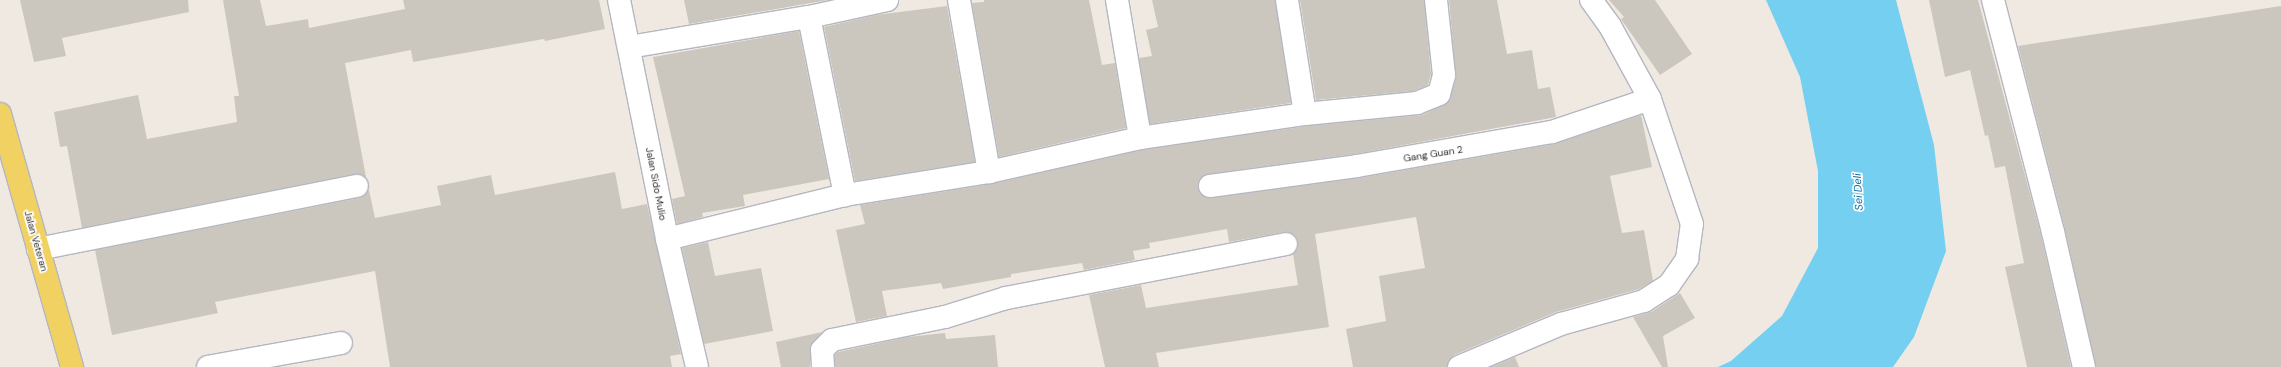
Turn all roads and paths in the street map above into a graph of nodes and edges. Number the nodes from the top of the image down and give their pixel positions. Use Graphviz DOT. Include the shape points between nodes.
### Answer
graph roads {
  1 [pos="619,0"];
  2 [pos="887,0"];
  3 [pos="959,0"];
  4 [pos="1117,0"];
  5 [pos="1287,0"];
  6 [pos="1436,0"];
  7 [pos="1591,0"];
  8 [pos="1993,0"];
  9 [pos="809,17"];
  10 [pos="629,47"];
  11 [pos="1650,99"];
  12 [pos="0,114"];
  13 [pos="1304,114"];
  14 [pos="1140,138"];
  15 [pos="988,172"];
  16 [pos="357,186"];
  17 [pos="1210,186"];
  18 [pos="845,195"];
  19 [pos="667,240"];
  20 [pos="1286,244"];
  21 [pos="38,249"];
  22 [pos="341,343"];
  23 [pos="72,367"];
  24 [pos="208,367"];
  25 [pos="697,367"];
  26 [pos="823,367"];
  27 [pos="1459,367"];
  28 [pos="2084,367"];
  1 -- 10 [label="street, Jalan Sido Mulio"];
  2 -- 9 [label="street"];
  3 -- 15 [label="street"];
  4 -- 14 [label="street"];
  5 -- 13 [label="street"];
  6 -- 13 [label="street" via="1444,75 1439,94 1417,103"];
  7 -- 11 [label="street" via="1610,26"];
  8 -- 28 [label="street" via="2053,232"];
  9 -- 10 [label="street"];
  9 -- 18 [label="street"];
  10 -- 19 [label="street, Jalan Sido Mulio"];
  11 -- 17 [label="street, Gang Guan 2" via="1552,132 1357,166"];
  11 -- 27 [label="street" via="1692,224 1687,259 1669,285 1644,301 1560,324"];
  12 -- 21 [label="main road, Jalan Veteran"];
  13 -- 14 [label="street"];
  14 -- 15 [label="street"];
  15 -- 18 [label="street"];
  16 -- 21 [label="street"];
  18 -- 19 [label="street"];
  19 -- 25 [label="street, Jalan Sido Mulio"];
  20 -- 26 [label="street" via="1006,298 945,317 832,340 822,350"];
  21 -- 23 [label="main road, Jalan Veteran"];
  22 -- 24 [label="street"];
}
